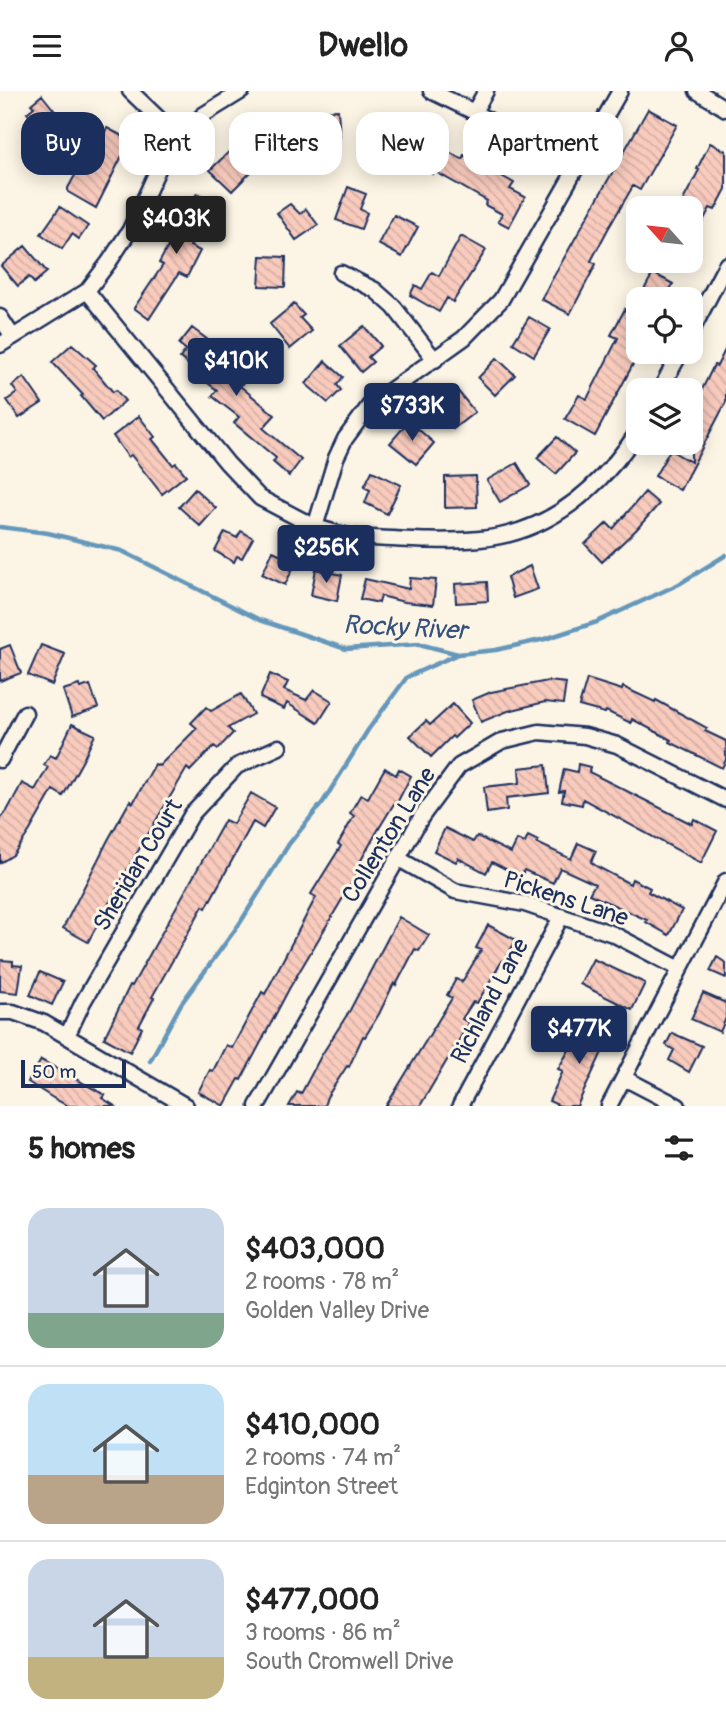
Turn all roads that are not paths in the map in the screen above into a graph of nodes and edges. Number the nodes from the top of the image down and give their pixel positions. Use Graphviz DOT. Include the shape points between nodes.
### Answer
graph roads {
  1 [pos="130,91"];
  2 [pos="242,91"];
  3 [pos="431,91"];
  4 [pos="486,91"];
  5 [pos="620,91"];
  6 [pos="697,91"];
  7 [pos="726,109"];
  8 [pos="152,112"];
  9 [pos="208,112"];
  10 [pos="474,112"];
  11 [pos="608,112"];
  12 [pos="155,175"];
  13 [pos="572,175"];
  14 [pos="726,265"];
  15 [pos="341,273"];
  16 [pos="88,291"];
  17 [pos="703,309"];
  18 [pos="0,317"];
  19 [pos="6,341"];
  20 [pos="435,360"];
  21 [pos="626,451"];
  22 [pos="315,527"];
  23 [pos="25,713"];
  24 [pos="279,747"];
  25 [pos="0,760"];
  26 [pos="726,800"];
  27 [pos="399,859"];
  28 [pos="726,881"];
  29 [pos="561,917"];
  30 [pos="680,969"];
  31 [pos="0,1012"];
  32 [pos="67,1036"];
  33 [pos="624,1078"];
  34 [pos="186,1106"];
  35 [pos="257,1106"];
  36 [pos="460,1106"];
  37 [pos="609,1106"];
  38 [pos="678,1106"];
  1 -- 8 [label="street"];
  2 -- 9 [label="street"];
  3 -- 10 [label="street"];
  4 -- 10 [label="street"];
  5 -- 11 [label="street"];
  6 -- 7 [label="street"];
  12 -- 16 [label="street" via="130,230"];
  13 -- 20 [label="street" via="501,300"];
  14 -- 17 [label="street"];
  15 -- 20 [label="street" via="375,290 394,307"];
  16 -- 19 [label="street"];
  16 -- 22 [label="street" via="260,498"];
  18 -- 19 [label="street"];
  20 -- 22 [label="street" via="370,405 357,422 336,458"];
  21 -- 22 [label="street" via="595,487 544,520 502,535 443,541 351,537"];
  23 -- 25 [label="street"];
  24 -- 32 [label="street, Sheridan Court" via="237,766 192,814"];
  26 -- 27 [label="street, Collenton Lane" via="617,745 585,736 539,732 502,741 459,766 422,816"];
  27 -- 29 [label="street, Pickens Lane" via="455,891 525,904"];
  27 -- 35 [label="street, Collenton Lane"];
  28 -- 30 [label="street"];
  29 -- 30 [label="street, Pickens Lane" via="613,934"];
  29 -- 36 [label="street, Richland Lane"];
  30 -- 33 [label="street"];
  31 -- 32 [label="street" via="28,1016"];
  32 -- 34 [label="street"];
  33 -- 37 [label="street"];
  33 -- 38 [label="street"];
}
